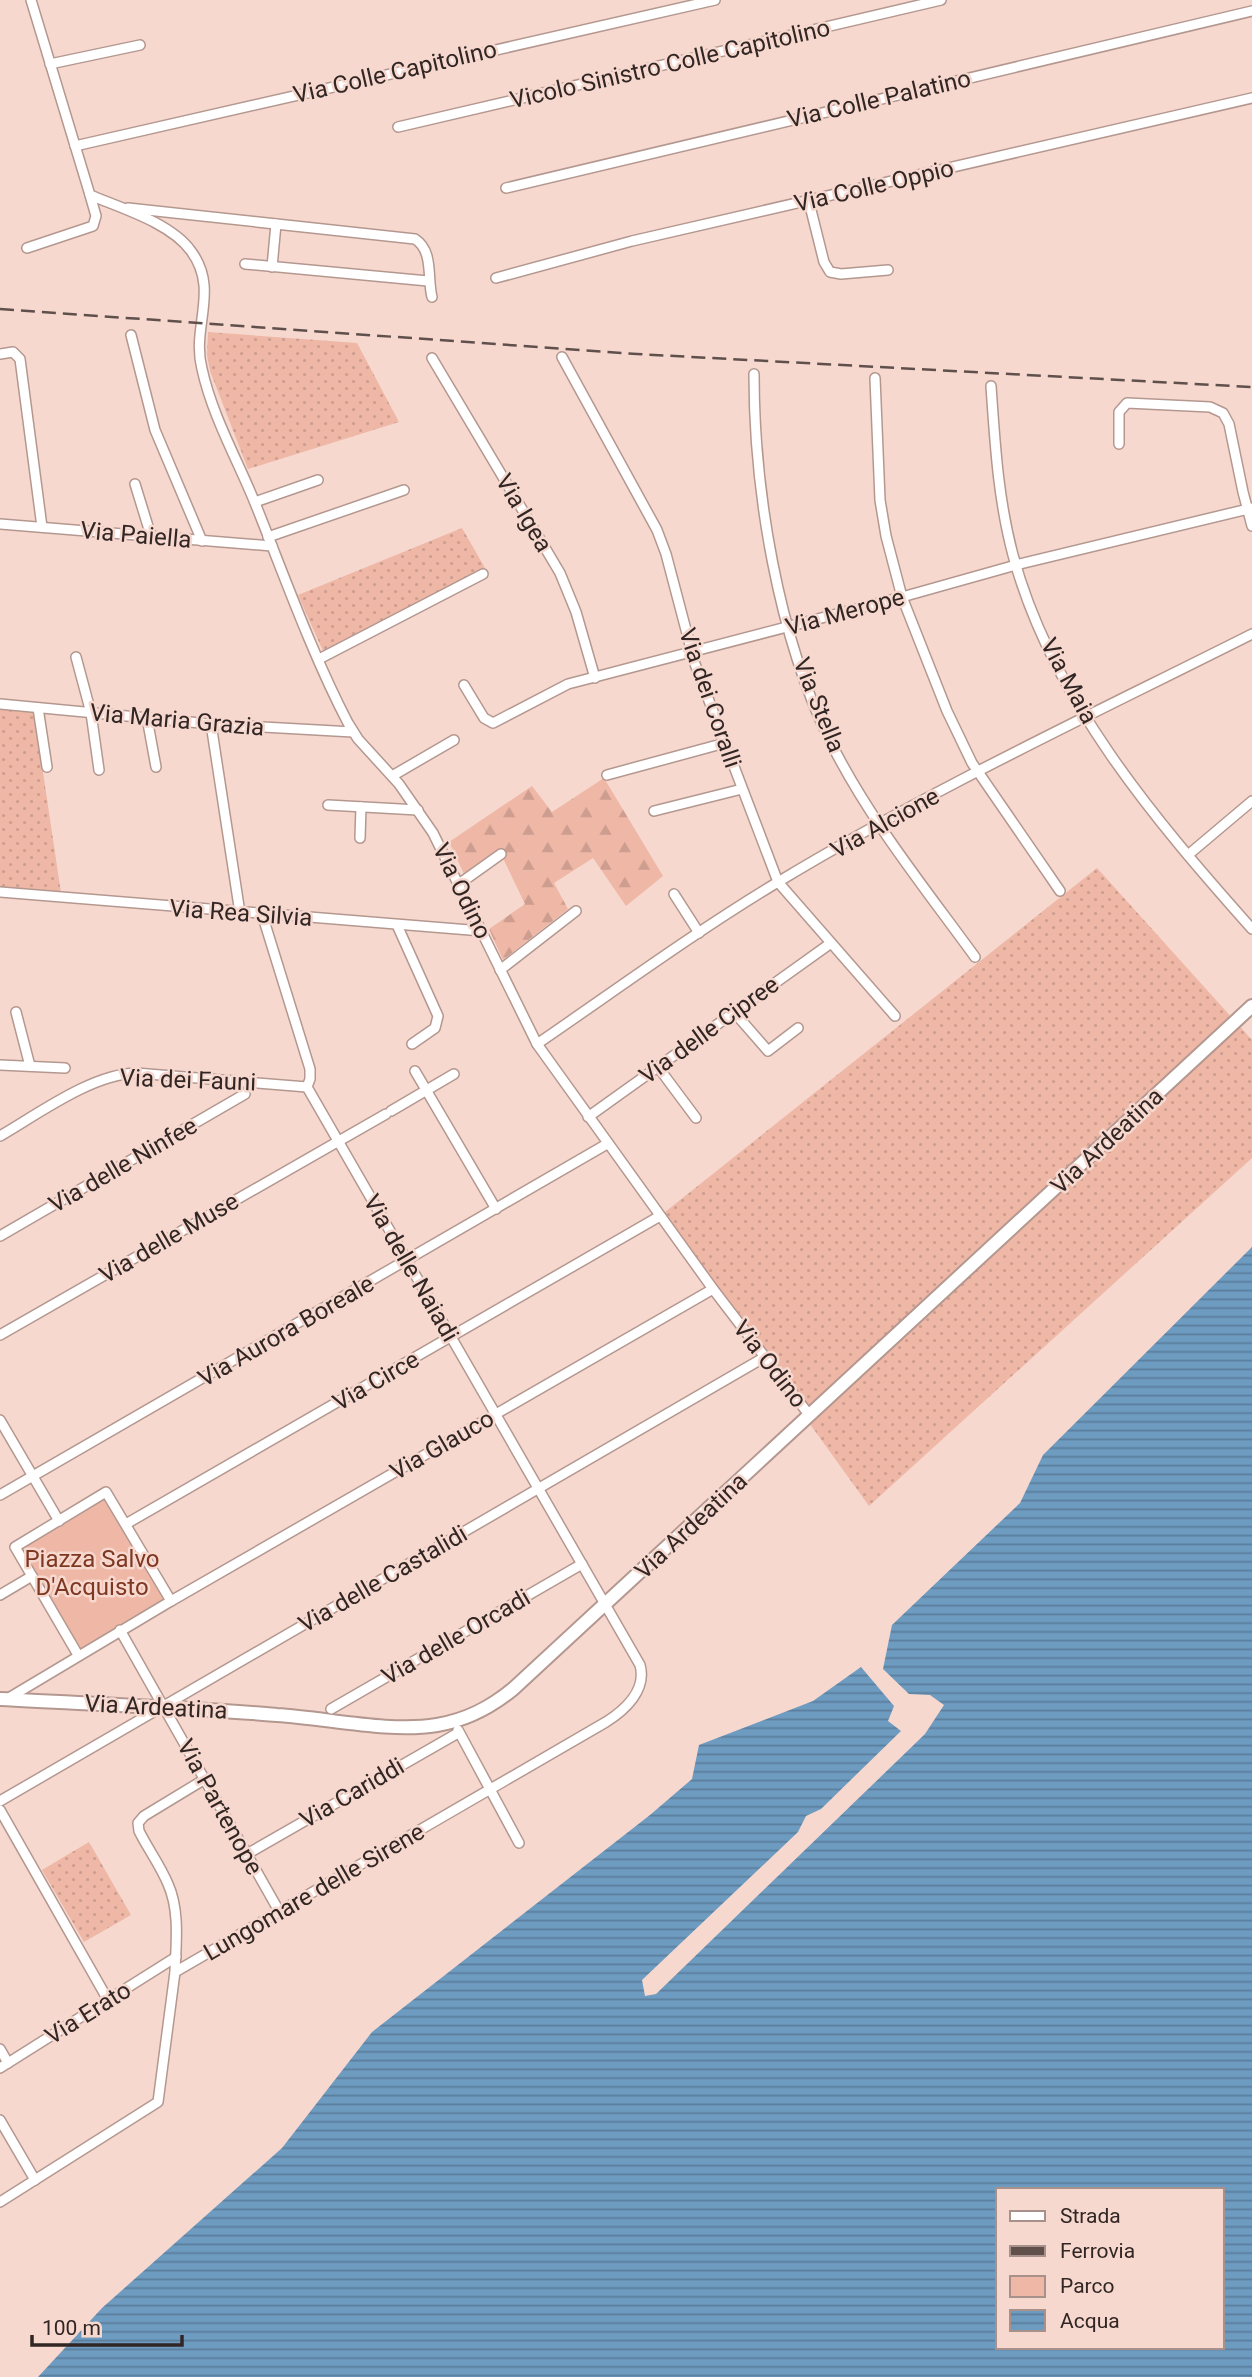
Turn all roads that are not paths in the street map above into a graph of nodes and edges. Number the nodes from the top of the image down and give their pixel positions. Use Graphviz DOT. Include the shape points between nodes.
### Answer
graph roads {
  1 [pos="31,0"];
  2 [pos="715,0"];
  3 [pos="941,0"];
  4 [pos="1252,11"];
  5 [pos="139,45"];
  6 [pos="50,64"];
  7 [pos="1252,98"];
  8 [pos="398,127"];
  9 [pos="75,146"];
  10 [pos="506,188"];
  11 [pos="90,195"];
  12 [pos="809,202"];
  13 [pos="119,207"];
  14 [pos="276,223"];
  15 [pos="27,248"];
  16 [pos="245,264"];
  17 [pos="272,267"];
  18 [pos="888,270"];
  19 [pos="496,278"];
  20 [pos="428,281"];
  21 [pos="432,297"];
  22 [pos="131,335"];
  23 [pos="0,354"];
  24 [pos="562,357"];
  25 [pos="432,358"];
  26 [pos="754,373"];
  27 [pos="875,378"];
  28 [pos="991,386"];
  29 [pos="1119,444"];
  30 [pos="318,480"];
  31 [pos="135,484"];
  32 [pos="404,490"];
  33 [pos="254,502"];
  34 [pos="1249,508"];
  35 [pos="0,524"];
  36 [pos="1252,526"];
  37 [pos="42,527"];
  38 [pos="151,536"];
  39 [pos="202,541"];
  40 [pos="270,542"];
  41 [pos="1016,565"];
  42 [pos="483,574"];
  43 [pos="902,597"];
  44 [pos="789,628"];
  45 [pos="1252,635"];
  46 [pos="692,653"];
  47 [pos="76,657"];
  48 [pos="319,659"];
  49 [pos="596,678"];
  50 [pos="464,685"];
  51 [pos="0,704"];
  52 [pos="38,708"];
  53 [pos="91,713"];
  54 [pos="1087,717"];
  55 [pos="147,718"];
  56 [pos="211,724"];
  57 [pos="353,732"];
  58 [pos="454,740"];
  59 [pos="725,743"];
  60 [pos="47,767"];
  61 [pos="156,767"];
  62 [pos="99,770"];
  63 [pos="978,772"];
  64 [pos="607,775"];
  65 [pos="392,776"];
  66 [pos="742,789"];
  67 [pos="1252,801"];
  68 [pos="328,805"];
  69 [pos="362,807"];
  70 [pos="418,810"];
  71 [pos="654,811"];
  72 [pos="879,825"];
  73 [pos="360,838"];
  74 [pos="501,854"];
  75 [pos="1188,855"];
  76 [pos="778,882"];
  77 [pos="460,884"];
  78 [pos="1060,891"];
  79 [pos="0,892"];
  80 [pos="674,894"];
  81 [pos="576,911"];
  82 [pos="240,913"];
  83 [pos="262,915"];
  84 [pos="397,925"];
  85 [pos="1252,929"];
  86 [pos="482,931"];
  87 [pos="699,933"];
  88 [pos="831,943"];
  89 [pos="975,957"];
  90 [pos="500,970"];
  91 [pos="1252,1006"];
  92 [pos="734,1012"];
  93 [pos="16,1013"];
  94 [pos="895,1016"];
  95 [pos="798,1028"];
  96 [pos="412,1044"];
  97 [pos="537,1044"];
  98 [pos="0,1065"];
  99 [pos="30,1066"];
  100 [pos="65,1068"];
  101 [pos="658,1068"];
  102 [pos="415,1070"];
  103 [pos="454,1074"];
  104 [pos="307,1087"];
  105 [pos="426,1091"];
  106 [pos="245,1094"];
  107 [pos="588,1117"];
  108 [pos="696,1118"];
  109 [pos="0,1136"];
  110 [pos="337,1142"];
  111 [pos="607,1144"];
  112 [pos="496,1209"];
  113 [pos="660,1216"];
  114 [pos="0,1236"];
  115 [pos="408,1261"];
  116 [pos="713,1289"];
  117 [pos="0,1335"];
  118 [pos="452,1338"];
  119 [pos="765,1357"];
  120 [pos="496,1414"];
  121 [pos="810,1416"];
  122 [pos="0,1420"];
  123 [pos="33,1477"];
  124 [pos="539,1490"];
  125 [pos="0,1495"];
  126 [pos="59,1521"];
  127 [pos="127,1524"];
  128 [pos="582,1564"];
  129 [pos="32,1576"];
  130 [pos="0,1595"];
  131 [pos="171,1601"];
  132 [pos="605,1604"];
  133 [pos="120,1630"];
  134 [pos="78,1655"];
  135 [pos="3,1699"];
  136 [pos="163,1706"];
  137 [pos="331,1709"];
  138 [pos="458,1727"];
  139 [pos="205,1779"];
  140 [pos="490,1791"];
  141 [pos="0,1801"];
  142 [pos="0,1810"];
  143 [pos="519,1843"];
  144 [pos="247,1854"];
  145 [pos="279,1911"];
  146 [pos="176,1957"];
  147 [pos="175,1972"];
  148 [pos="107,2000"];
  149 [pos="0,2049"];
  150 [pos="4,2066"];
  151 [pos="0,2120"];
  152 [pos="35,2180"];
  153 [pos="0,2202"];
  1 -- 6 [label="street"];
  2 -- 9 [label="street, Via Colle Capitolino"];
  3 -- 8 [label="street, Vicolo Sinistro Colle Capitolino"];
  4 -- 10 [label="street, Via Colle Palatino"];
  5 -- 6 [label="street"];
  6 -- 9 [label="street"];
  7 -- 12 [label="street, Via Colle Oppio"];
  9 -- 11 [label="street"];
  11 -- 13 [label="street"];
  11 -- 15 [label="street" via="96,216 93,226"];
  12 -- 18 [label="street" via="830,272"];
  12 -- 19 [label="street, Via Colle Oppio" via="632,241"];
  13 -- 14 [label="street"];
  13 -- 33 [label="street, Via Odino" via="164,228 193,252 205,287 198,345 202,370"];
  14 -- 17 [label="street"];
  14 -- 20 [label="street" via="415,239 424,249"];
  16 -- 17 [label="street"];
  17 -- 20 [label="street"];
  20 -- 21 [label="street"];
  22 -- 39 [label="street" via="155,430"];
  23 -- 37 [label="street" via="16,353 20,361"];
  24 -- 46 [label="street, Via dei Coralli" via="657,530"];
  25 -- 49 [label="street, Via Igea" via="563,579"];
  26 -- 44 [label="street, Via Stella" via="762,492"];
  27 -- 43 [label="street" via="880,500"];
  28 -- 41 [label="street, Via Maia" via="998,474"];
  29 -- 34 [label="street" via="1118,415 1127,403 1210,407 1223,413 1231,428"];
  30 -- 33 [label="street"];
  31 -- 38 [label="street"];
  32 -- 40 [label="street"];
  33 -- 40 [label="street, Via Odino"];
  34 -- 36 [label="street"];
  34 -- 41 [label="street, Via Merope"];
  35 -- 37 [label="street, Via Paiella"];
  37 -- 38 [label="street, Via Paiella"];
  38 -- 39 [label="street, Via Paiella"];
  39 -- 40 [label="street, Via Paiella"];
  40 -- 48 [label="street, Via Odino"];
  41 -- 43 [label="street, Via Merope"];
  41 -- 54 [label="street, Via Maia" via="1041,630"];
  42 -- 48 [label="street"];
  43 -- 44 [label="street, Via Merope"];
  43 -- 63 [label="street" via="947,711"];
  44 -- 46 [label="street, Via Merope"];
  44 -- 72 [label="street, Via Stella" via="827,734"];
  45 -- 54 [label="street, Via Alcione"];
  46 -- 49 [label="street, Via Merope"];
  46 -- 59 [label="street, Via dei Coralli"];
  47 -- 53 [label="street"];
  48 -- 57 [label="street, Via Odino"];
  49 -- 50 [label="street, Via Merope" via="554,690 493,723 484,718"];
  51 -- 52 [label="street, Via Maria Grazia"];
  52 -- 53 [label="street, Via Maria Grazia"];
  52 -- 60 [label="street"];
  53 -- 55 [label="street, Via Maria Grazia"];
  53 -- 62 [label="street"];
  54 -- 63 [label="street, Via Alcione"];
  54 -- 75 [label="street, Via Maia" via="1130,783"];
  55 -- 56 [label="street, Via Maria Grazia"];
  55 -- 61 [label="street"];
  56 -- 57 [label="street, Via Maria Grazia"];
  56 -- 82 [label="street"];
  57 -- 65 [label="street, Via Odino"];
  58 -- 65 [label="street"];
  59 -- 64 [label="street"];
  59 -- 66 [label="street, Via dei Coralli"];
  63 -- 72 [label="street, Via Alcione"];
  63 -- 78 [label="street"];
  65 -- 70 [label="street, Via Odino"];
  66 -- 71 [label="street"];
  66 -- 76 [label="street, Via dei Coralli"];
  67 -- 75 [label="street"];
  68 -- 69 [label="street"];
  69 -- 70 [label="street"];
  69 -- 73 [label="street"];
  70 -- 77 [label="street, Via Odino"];
  72 -- 76 [label="street, Via Alcione"];
  72 -- 89 [label="street, Via Stella"];
  74 -- 77 [label="street"];
  75 -- 85 [label="street, Via Maia"];
  76 -- 87 [label="street, Via Alcione"];
  76 -- 88 [label="street, Via dei Coralli"];
  77 -- 86 [label="street, Via Odino"];
  79 -- 82 [label="street, Via Rea Silvia"];
  80 -- 87 [label="street"];
  81 -- 90 [label="street, Via Odino"];
  82 -- 83 [label="street, Via Rea Silvia"];
  83 -- 84 [label="street, Via Rea Silvia"];
  83 -- 104 [label="street, Via delle Naiadi" via="310,1069"];
  84 -- 86 [label="street, Via Rea Silvia"];
  84 -- 96 [label="street" via="438,1016 435,1028"];
  86 -- 90 [label="street, Via Odino"];
  87 -- 97 [label="street, Via Alcione"];
  88 -- 92 [label="street, Via delle Cipree"];
  88 -- 94 [label="street, Via dei Coralli"];
  90 -- 97 [label="street, Via Odino"];
  91 -- 121 [label="main road, Via Ardeatina"];
  92 -- 95 [label="street" via="768,1051"];
  92 -- 101 [label="street, Via delle Cipree"];
  93 -- 99 [label="street"];
  97 -- 107 [label="street, Via Odino"];
  98 -- 99 [label="street"];
  99 -- 100 [label="street"];
  101 -- 107 [label="street, Via delle Cipree"];
  101 -- 108 [label="street"];
  102 -- 105 [label="street"];
  103 -- 105 [label="street, Via delle Muse"];
  104 -- 109 [label="street, Via dei Fauni" via="123,1074 97,1081"];
  104 -- 110 [label="street, Via delle Naiadi"];
  105 -- 110 [label="street, Via delle Muse"];
  105 -- 112 [label="street"];
  106 -- 114 [label="street, Via delle Ninfee"];
  107 -- 111 [label="street, Via Odino"];
  110 -- 115 [label="street, Via delle Naiadi"];
  110 -- 117 [label="street, Via delle Muse"];
  111 -- 112 [label="street, Via Aurora Boreale"];
  111 -- 113 [label="street, Via Odino"];
  112 -- 115 [label="street, Via Aurora Boreale"];
  113 -- 116 [label="street, Via Odino"];
  113 -- 118 [label="street, Via Circe"];
  115 -- 118 [label="street, Via delle Naiadi"];
  115 -- 123 [label="street, Via Aurora Boreale"];
  116 -- 119 [label="street, Via Odino"];
  116 -- 120 [label="street, Via Glauco"];
  118 -- 120 [label="street, Via delle Naiadi"];
  118 -- 127 [label="street, Via Circe"];
  119 -- 121 [label="street, Via Odino"];
  119 -- 124 [label="street, Via delle Castalidi"];
  120 -- 124 [label="street, Via delle Naiadi"];
  120 -- 131 [label="street, Via Glauco"];
  121 -- 132 [label="main road, Via Ardeatina"];
  122 -- 123 [label="street"];
  123 -- 125 [label="street, Via Aurora Boreale"];
  123 -- 126 [label="street"];
  124 -- 128 [label="street, Via delle Naiadi"];
  124 -- 136 [label="street, Via delle Castalidi"];
  126 -- 127 [label="street" via="106,1492"];
  126 -- 129 [label="street" via="15,1546"];
  127 -- 131 [label="street"];
  128 -- 132 [label="street, Via delle Naiadi"];
  128 -- 137 [label="street, Via delle Orcadi"];
  129 -- 130 [label="street"];
  129 -- 134 [label="street"];
  131 -- 133 [label="street"];
  132 -- 138 [label="main road, Via Ardeatina" via="506,1695"];
  132 -- 140 [label="street, Lungomare delle Sirene" via="641,1668 637,1692 617,1715"];
  133 -- 134 [label="street"];
  133 -- 136 [label="street, Via Partenope"];
  134 -- 135 [label="street"];
  135 -- 136 [label="main road, Via Ardeatina"];
  136 -- 138 [label="main road, Via Ardeatina" via="386,1726"];
  136 -- 139 [label="street, Via Partenope"];
  136 -- 141 [label="street, Via delle Castalidi"];
  138 -- 140 [label="street"];
  138 -- 144 [label="street, Via Cariddi"];
  139 -- 144 [label="street, Via Partenope"];
  139 -- 146 [label="street" via="138,1823 174,1902"];
  140 -- 143 [label="street"];
  140 -- 145 [label="street, Lungomare delle Sirene"];
  142 -- 148 [label="street"];
  144 -- 145 [label="street, Via Partenope"];
  145 -- 147 [label="street, Lungomare delle Sirene"];
  146 -- 147 [label="street"];
  146 -- 148 [label="street, Via Erato"];
  147 -- 152 [label="street, Lungomare delle Sirene" via="158,2102"];
  148 -- 150 [label="street, Via Erato"];
  149 -- 150 [label="street"];
  151 -- 152 [label="street"];
  152 -- 153 [label="street, Lungomare delle Sirene"];
}
